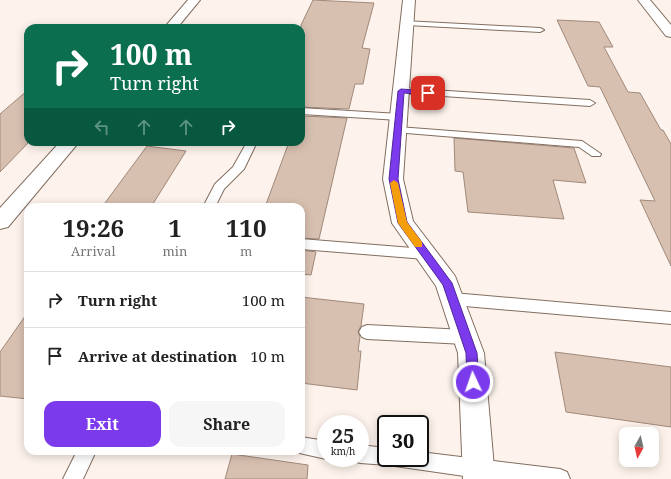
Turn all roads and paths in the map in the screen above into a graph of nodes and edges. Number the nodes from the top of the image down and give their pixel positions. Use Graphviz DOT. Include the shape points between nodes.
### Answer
graph roads {
  1 [pos="194,0"];
  2 [pos="409,0"];
  3 [pos="644,0"];
  4 [pos="407,23"];
  5 [pos="173,24"];
  6 [pos="540,30"];
  7 [pos="671,33"];
  8 [pos="401,91"];
  9 [pos="590,103"];
  10 [pos="305,112"];
  11 [pos="398,124"];
  12 [pos="66,146"];
  13 [pos="250,146"];
  14 [pos="596,154"];
  15 [pos="211,203"];
  16 [pos="0,222"];
  17 [pos="305,244"];
  18 [pos="425,254"];
  19 [pos="453,299"];
  20 [pos="671,318"];
  21 [pos="366,332"];
  22 [pos="465,337"];
  23 [pos="305,447"];
  24 [pos="317,449"];
  25 [pos="85,455"];
  26 [pos="429,465"];
  27 [pos="478,474"];
  28 [pos="73,479"];
  29 [pos="560,479"];
  1 -- 5 [label="main road"];
  2 -- 4 [label="main road"];
  3 -- 7 [label="main road"];
  4 -- 6 [label="lane"];
  4 -- 8 [label="main road"];
  8 -- 9 [label="lane"];
  8 -- 11 [label="main road"];
  10 -- 11 [label="lane"];
  11 -- 14 [label="lane" via="582,144"];
  11 -- 18 [label="main road" via="394,179 403,223"];
  12 -- 16 [label="main road"];
  13 -- 15 [label="lane" via="238,169 219,187"];
  17 -- 18 [label="lane"];
  18 -- 19 [label="main road" via="447,283"];
  19 -- 20 [label="lane"];
  19 -- 22 [label="main road"];
  21 -- 22 [label="lane"];
  22 -- 27 [label="main road" via="472,353"];
  23 -- 24 [label="lane"];
  25 -- 28 [label="lane"];
  26 -- 27 [label="lane"];
  27 -- 29 [label="lane"];
}
